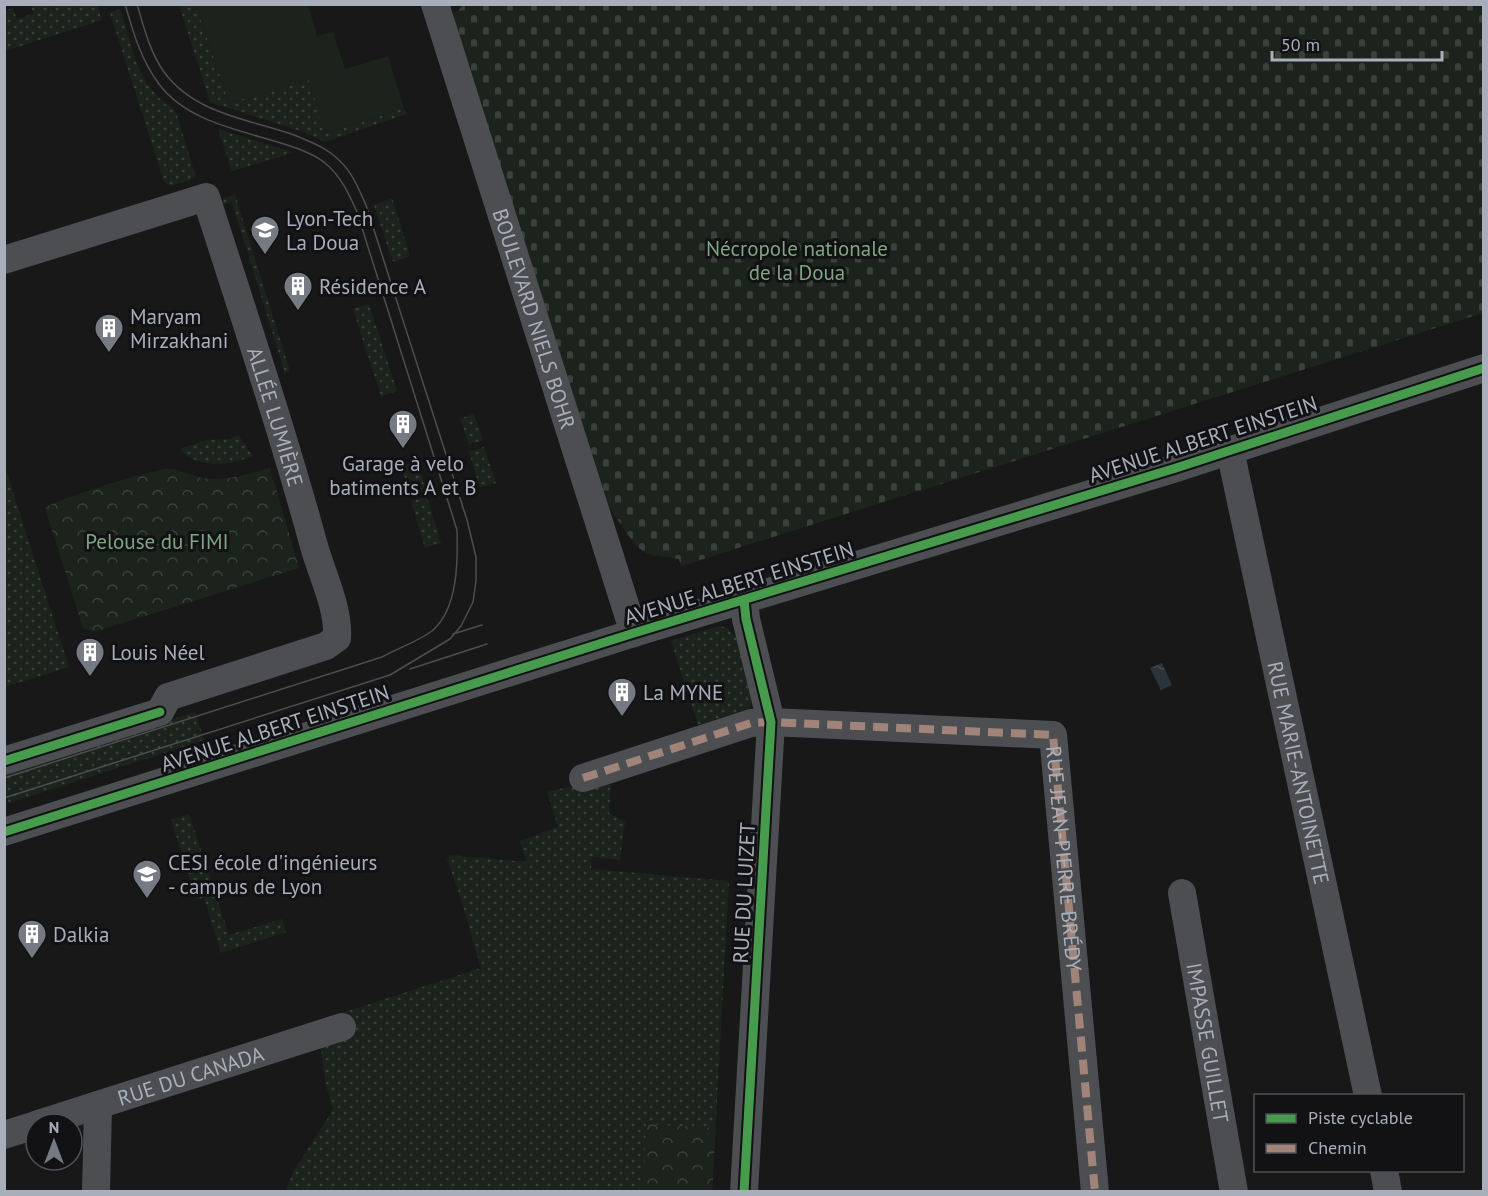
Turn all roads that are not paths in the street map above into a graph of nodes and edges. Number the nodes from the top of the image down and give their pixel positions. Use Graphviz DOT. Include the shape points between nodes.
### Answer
graph roads {
  1 [pos="435,4"];
  2 [pos="4,260"];
  3 [pos="1484,368"];
  4 [pos="1230,450"];
  5 [pos="744,600"];
  6 [pos="634,633"];
  7 [pos="771,722"];
  8 [pos="4,761"];
  9 [pos="583,778"];
  10 [pos="4,832"];
  11 [pos="1182,893"];
  12 [pos="342,1027"];
  13 [pos="1368,1094"];
  14 [pos="98,1105"];
  15 [pos="76,1112"];
  16 [pos="24,1128"];
  17 [pos="4,1135"];
  18 [pos="1384,1172"];
  19 [pos="96,1191"];
  20 [pos="744,1191"];
  21 [pos="1095,1191"];
  22 [pos="1234,1191"];
  23 [pos="1388,1191"];
  1 -- 6 [label="street, BOULEVARD NIELS BOHR"];
  2 -- 8 [label="street, ALLÉE LUMIÈRE" via="206,198 289,455 338,624 337,638 312,652 168,697 160,712"];
  3 -- 4 [label="street, AVENUE ALBERT EINSTEIN"];
  4 -- 5 [label="street, AVENUE ALBERT EINSTEIN"];
  4 -- 13 [label="street, RUE MARIE-ANTOINETTE"];
  5 -- 6 [label="street, AVENUE ALBERT EINSTEIN"];
  5 -- 7 [label="street, RUE DU LUIZET"];
  6 -- 10 [label="street, AVENUE ALBERT EINSTEIN"];
  7 -- 9 [label="street" via="750,723"];
  7 -- 20 [label="street, RUE DU LUIZET"];
  7 -- 21 [label="street, RUE JEAN-PIERRE BRÉDY" via="1053,735"];
  11 -- 22 [label="street, IMPASSE GUILLET"];
  12 -- 14 [label="street, RUE DU CANADA"];
  14 -- 15 [label="street, RUE DU CANADA"];
  14 -- 19 [label="street"];
  16 -- 17 [label="street, RUE DU CANADA"];
  18 -- 23 [label="street"];
}
